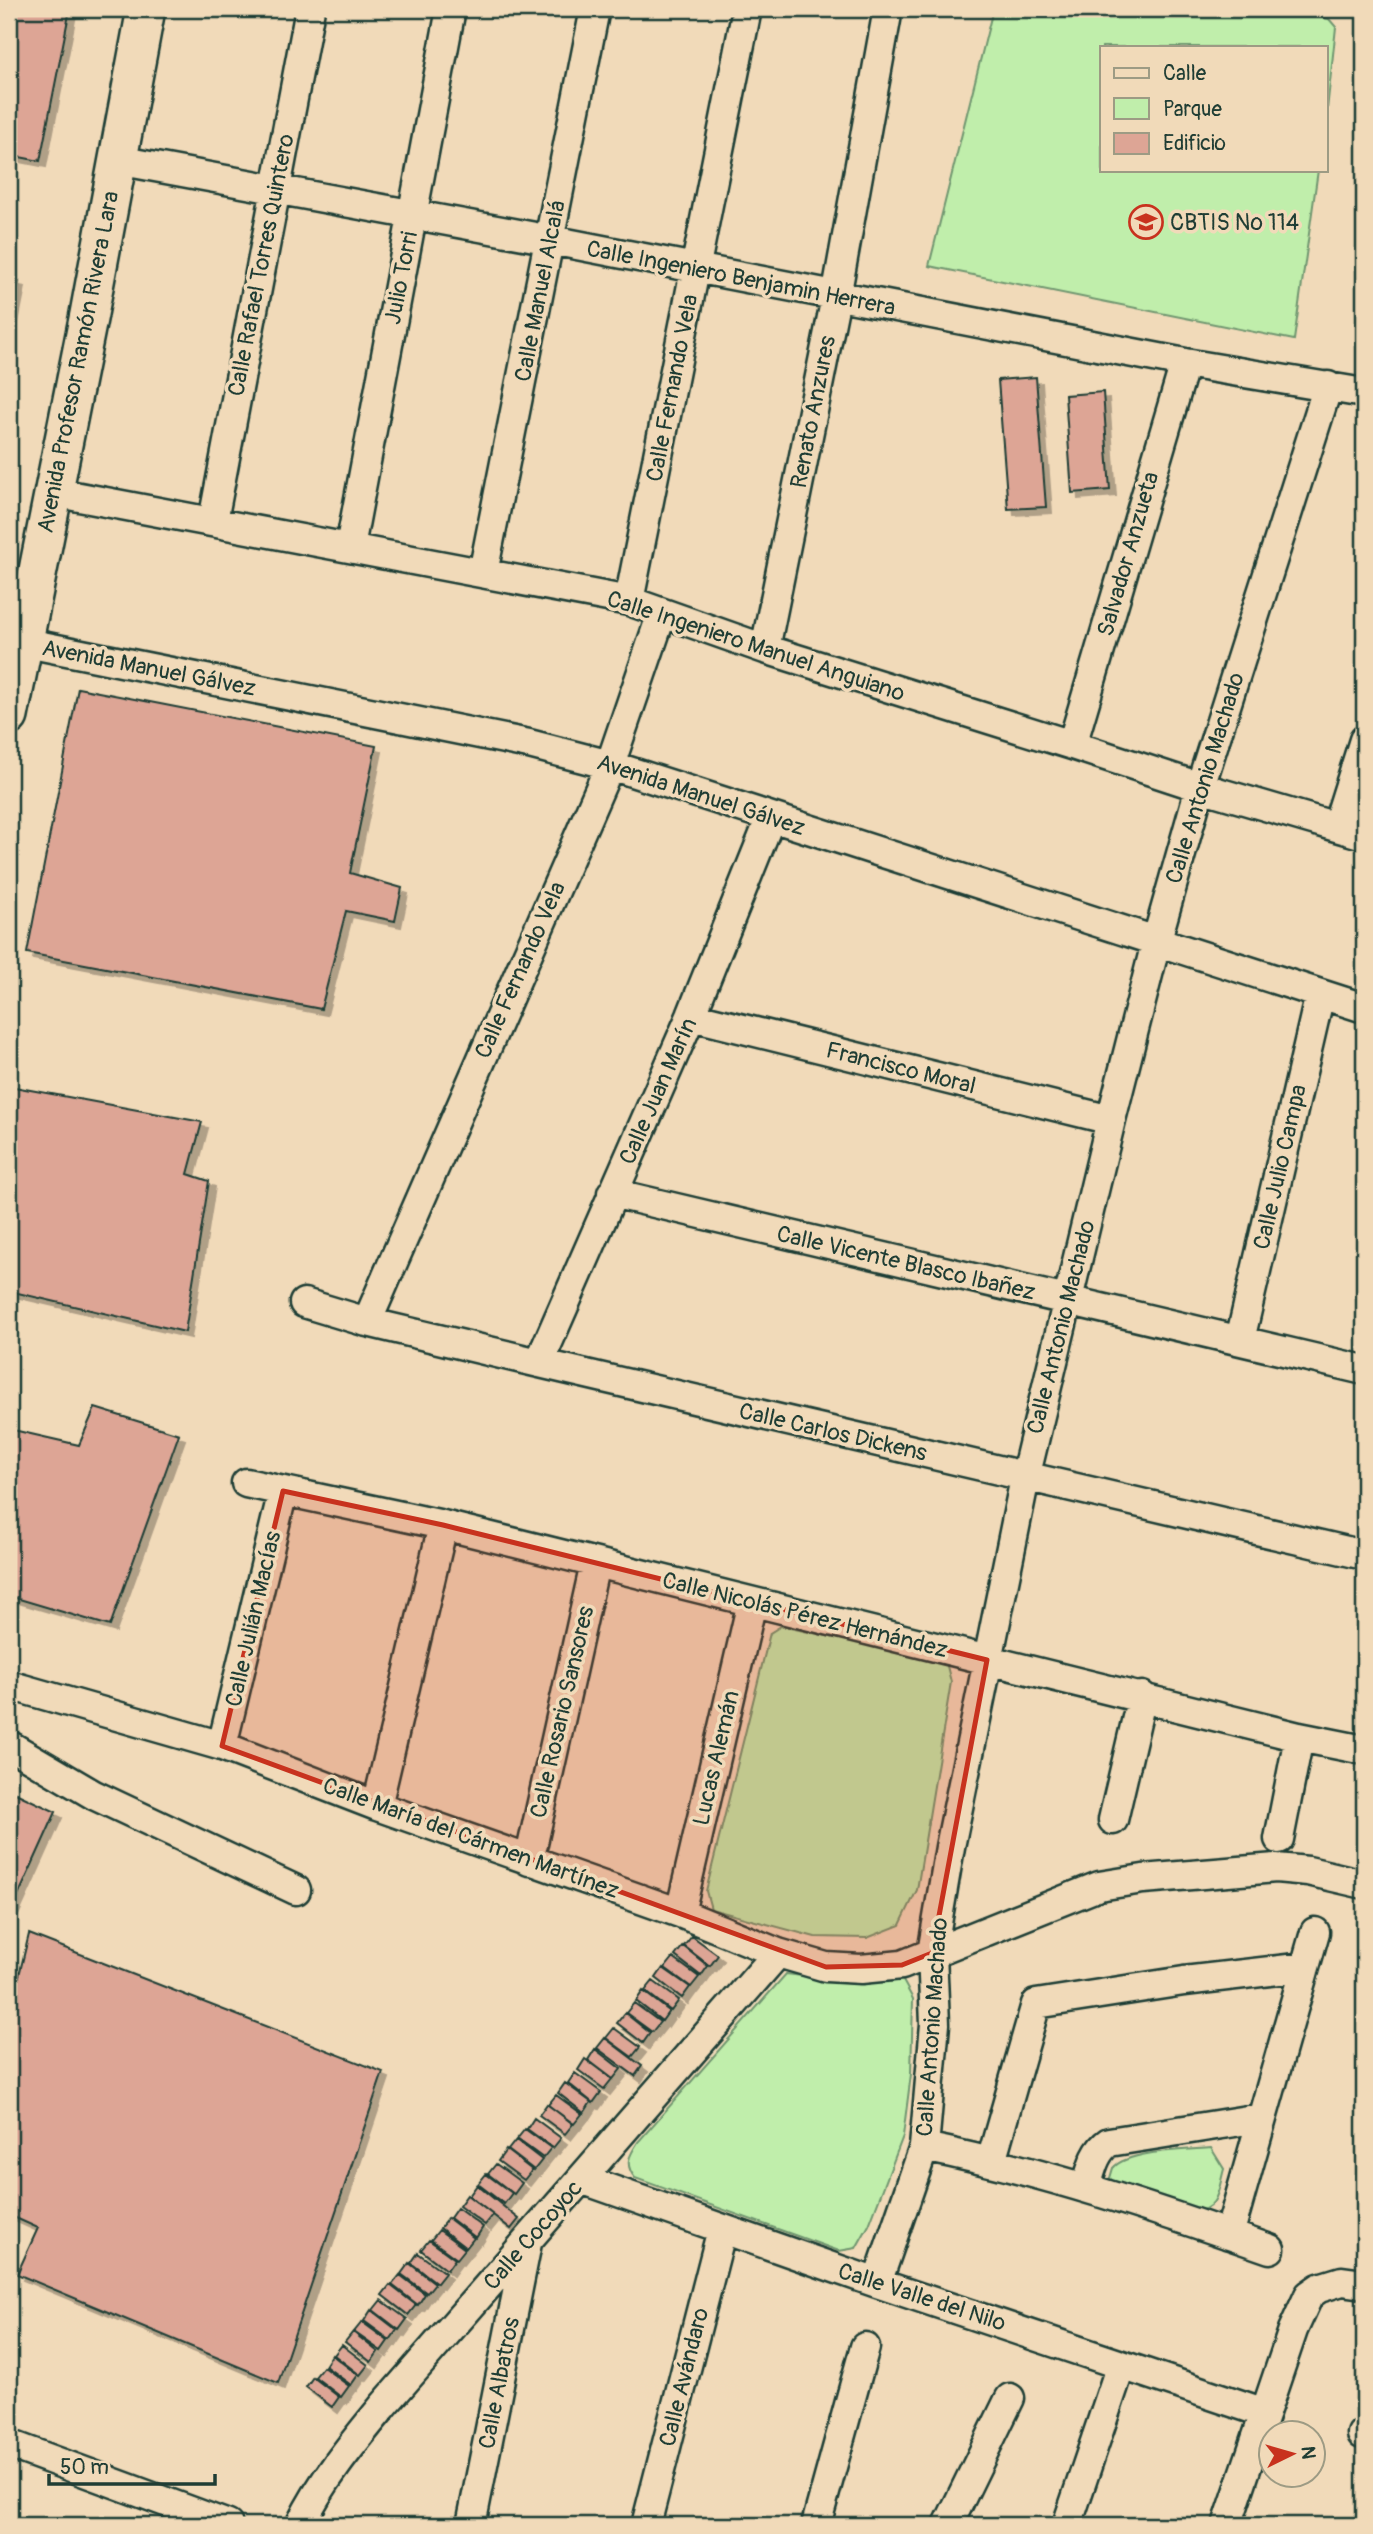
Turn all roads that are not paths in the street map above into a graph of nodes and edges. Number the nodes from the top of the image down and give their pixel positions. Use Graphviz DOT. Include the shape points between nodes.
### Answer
graph roads {
  1 [pos="146,9"];
  2 [pos="310,9"];
  3 [pos="451,9"];
  4 [pos="595,9"];
  5 [pos="747,9"];
  6 [pos="888,9"];
  7 [pos="117,160"];
  8 [pos="276,188"];
  9 [pos="412,215"];
  10 [pos="551,240"];
  11 [pos="696,269"];
  12 [pos="836,297"];
  13 [pos="1185,363"];
  14 [pos="1328,386"];
  15 [pos="1364,393"];
  16 [pos="53,492"];
  17 [pos="213,521"];
  18 [pos="350,547"];
  19 [pos="483,573"];
  20 [pos="629,601"];
  21 [pos="662,614"];
  22 [pos="22,642"];
  23 [pos="765,649"];
  24 [pos="9,716"];
  25 [pos="1364,740"];
  26 [pos="1072,745"];
  27 [pos="610,765"];
  28 [pos="1200,788"];
  29 [pos="771,817"];
  30 [pos="1337,826"];
  31 [pos="1364,835"];
  32 [pos="1157,939"];
  33 [pos="1320,993"];
  34 [pos="1364,1007"];
  35 [pos="691,1016"];
  36 [pos="1111,1120"];
  37 [pos="612,1194"];
  38 [pos="1068,1302"];
  39 [pos="304,1303"];
  40 [pos="366,1322"];
  41 [pos="1240,1340"];
  42 [pos="539,1363"];
  43 [pos="1364,1370"];
  44 [pos="1025,1478"];
  45 [pos="246,1483"];
  46 [pos="283,1491"];
  47 [pos="443,1525"];
  48 [pos="1364,1555"];
  49 [pos="595,1564"];
  50 [pos="751,1602"];
  51 [pos="987,1660"];
  52 [pos="9,1685"];
  53 [pos="1142,1696"];
  54 [pos="1299,1737"];
  55 [pos="9,1745"];
  56 [pos="222,1746"];
  57 [pos="1364,1750"];
  58 [pos="377,1806"];
  59 [pos="1113,1820"];
  60 [pos="1279,1839"];
  61 [pos="529,1861"];
  62 [pos="1364,1884"];
  63 [pos="296,1890"];
  64 [pos="680,1913"];
  65 [pos="1315,1932"];
  66 [pos="778,1953"];
  67 [pos="932,1953"];
  68 [pos="1304,1967"];
  69 [pos="1261,2118"];
  70 [pos="924,2147"];
  71 [pos="990,2161"];
  72 [pos="581,2179"];
  73 [pos="1086,2187"];
  74 [pos="722,2229"];
  75 [pos="1228,2235"];
  76 [pos="527,2241"];
  77 [pos="1270,2249"];
  78 [pos="877,2283"];
  79 [pos="1364,2284"];
  80 [pos="865,2347"];
  81 [pos="1121,2365"];
  82 [pos="1010,2398"];
  83 [pos="1265,2413"];
  84 [pos="9,2444"];
  85 [pos="228,2525"];
  86 [pos="300,2525"];
  87 [pos="471,2525"];
  88 [pos="646,2525"];
  89 [pos="816,2525"];
  90 [pos="948,2525"];
  91 [pos="1067,2525"];
  92 [pos="1227,2525"];
  1 -- 7 [label="main road, Avenida Profesor Ramón Rivera Lara"];
  2 -- 8 [label="street, Calle Rafael Torres Quintero"];
  3 -- 9 [label="street, Julio Torri"];
  4 -- 10 [label="street, Calle Manuel Alcalá"];
  5 -- 11 [label="street, Calle Fernando Vela"];
  6 -- 12 [label="street, Renato Anzures"];
  7 -- 8 [label="street, Calle Ingeniero Benjamin Herrera"];
  7 -- 16 [label="main road, Avenida Profesor Ramón Rivera Lara"];
  8 -- 9 [label="street, Calle Ingeniero Benjamin Herrera"];
  8 -- 17 [label="street, Calle Rafael Torres Quintero"];
  9 -- 10 [label="street, Calle Ingeniero Benjamin Herrera"];
  9 -- 18 [label="street, Julio Torri"];
  10 -- 11 [label="street, Calle Ingeniero Benjamin Herrera"];
  10 -- 19 [label="street, Calle Manuel Alcalá"];
  11 -- 12 [label="street, Calle Ingeniero Benjamin Herrera"];
  11 -- 20 [label="street, Calle Fernando Vela"];
  12 -- 13 [label="street, Calle Ingeniero Benjamin Herrera"];
  12 -- 23 [label="street, Renato Anzures"];
  13 -- 14 [label="street, Calle Ingeniero Benjamin Herrera"];
  13 -- 26 [label="street, Salvador Anzueta"];
  14 -- 15 [label="street, Calle Ingeniero Benjamin Herrera"];
  14 -- 28 [label="street, Calle Antonio Machado"];
  16 -- 17 [label="street, Calle Ingeniero Manuel Anguiano"];
  16 -- 22 [label="main road, Avenida Profesor Ramón Rivera Lara"];
  17 -- 18 [label="street, Calle Ingeniero Manuel Anguiano"];
  18 -- 19 [label="street, Calle Ingeniero Manuel Anguiano"];
  19 -- 20 [label="street, Calle Ingeniero Manuel Anguiano"];
  20 -- 21 [label="street, Calle Ingeniero Manuel Anguiano"];
  21 -- 23 [label="street, Calle Ingeniero Manuel Anguiano"];
  21 -- 27 [label="street, Calle Fernando Vela"];
  22 -- 24 [label="main road, Avenida Profesor Ramón Rivera Lara"];
  22 -- 27 [label="street, Avenida Manuel Gálvez" via="529,744"];
  23 -- 26 [label="street, Calle Ingeniero Manuel Anguiano"];
  25 -- 30 [label="street"];
  26 -- 28 [label="street, Calle Ingeniero Manuel Anguiano"];
  27 -- 29 [label="street, Avenida Manuel Gálvez"];
  27 -- 40 [label="street, Calle Fernando Vela"];
  28 -- 30 [label="street, Calle Ingeniero Manuel Anguiano"];
  28 -- 32 [label="street, Calle Antonio Machado"];
  29 -- 32 [label="street, Avenida Manuel Gálvez"];
  29 -- 35 [label="street, Calle Juan Marín"];
  30 -- 31 [label="street, Calle Ingeniero Manuel Anguiano"];
  32 -- 33 [label="street, Avenida Manuel Gálvez"];
  32 -- 36 [label="street, Calle Antonio Machado"];
  33 -- 34 [label="street, Avenida Manuel Gálvez"];
  33 -- 41 [label="street, Calle Julio Campa"];
  35 -- 36 [label="street, Francisco Moral"];
  35 -- 37 [label="street, Calle Juan Marín"];
  36 -- 38 [label="street, Calle Antonio Machado"];
  37 -- 38 [label="street, Calle Vicente Blasco Ibañez"];
  37 -- 42 [label="street, Calle Juan Marín"];
  38 -- 41 [label="street, Calle Vicente Blasco Ibañez"];
  38 -- 44 [label="street, Calle Antonio Machado"];
  39 -- 40 [label="street, Calle Carlos Dickens"];
  40 -- 42 [label="street, Calle Carlos Dickens"];
  41 -- 43 [label="street, Calle Vicente Blasco Ibañez"];
  42 -- 44 [label="street, Calle Carlos Dickens"];
  44 -- 48 [label="street, Calle Carlos Dickens"];
  44 -- 51 [label="street, Calle Antonio Machado"];
  45 -- 46 [label="street, Calle Nicolás Pérez Hernández"];
  46 -- 47 [label="street, Calle Nicolás Pérez Hernández"];
  46 -- 56 [label="street, Calle Julián Macías"];
  47 -- 49 [label="street, Calle Nicolás Pérez Hernández"];
  47 -- 58 [label="street"];
  49 -- 50 [label="street, Calle Nicolás Pérez Hernández"];
  49 -- 61 [label="street, Calle Rosario Sansores"];
  50 -- 51 [label="street, Calle Nicolás Pérez Hernández"];
  50 -- 64 [label="street, Lucas Alemán"];
  51 -- 53 [label="street, Calle Nicolás Pérez Hernández"];
  51 -- 67 [label="street, Calle Antonio Machado"];
  52 -- 56 [label="street, Calle María del Cármen Martínez"];
  53 -- 54 [label="street, Calle Nicolás Pérez Hernández"];
  53 -- 59 [label="street"];
  54 -- 57 [label="street, Calle Nicolás Pérez Hernández"];
  54 -- 60 [label="street"];
  55 -- 63 [label="street" via="94,1794"];
  56 -- 58 [label="street, Calle María del Cármen Martínez"];
  58 -- 61 [label="street, Calle María del Cármen Martínez"];
  61 -- 64 [label="street, Calle María del Cármen Martínez"];
  62 -- 67 [label="street, Calle María del Cármen Martínez" via="1276,1868 1099,1886"];
  64 -- 66 [label="street, Calle María del Cármen Martínez"];
  65 -- 68 [label="street"];
  66 -- 67 [label="street, Calle María del Cármen Martínez" via="825,1967 861,1969 902,1965"];
  66 -- 72 [label="street, Calle Cocoyoc"];
  67 -- 70 [label="street, Calle Antonio Machado" via="935,2024"];
  68 -- 69 [label="street"];
  68 -- 71 [label="street" via="1025,2001"];
  69 -- 73 [label="street" via="1109,2142 1097,2155"];
  69 -- 75 [label="street"];
  70 -- 71 [label="street"];
  70 -- 78 [label="street, Calle Antonio Machado"];
  71 -- 73 [label="street"];
  72 -- 74 [label="street, Calle Valle del Nilo"];
  72 -- 76 [label="street, Calle Cocoyoc"];
  73 -- 75 [label="street"];
  74 -- 78 [label="street, Calle Valle del Nilo"];
  74 -- 88 [label="street, Calle Avándaro"];
  75 -- 77 [label="street"];
  76 -- 86 [label="street, Calle Cocoyoc" via="336,2464"];
  76 -- 87 [label="street, Calle Albatros"];
  78 -- 81 [label="street, Calle Valle del Nilo"];
  79 -- 83 [label="street" via="1342,2281 1309,2295"];
  80 -- 89 [label="street"];
  81 -- 83 [label="street, Calle Valle del Nilo"];
  81 -- 91 [label="street"];
  82 -- 90 [label="street"];
  83 -- 92 [label="street"];
  84 -- 85 [label="street"];
}
